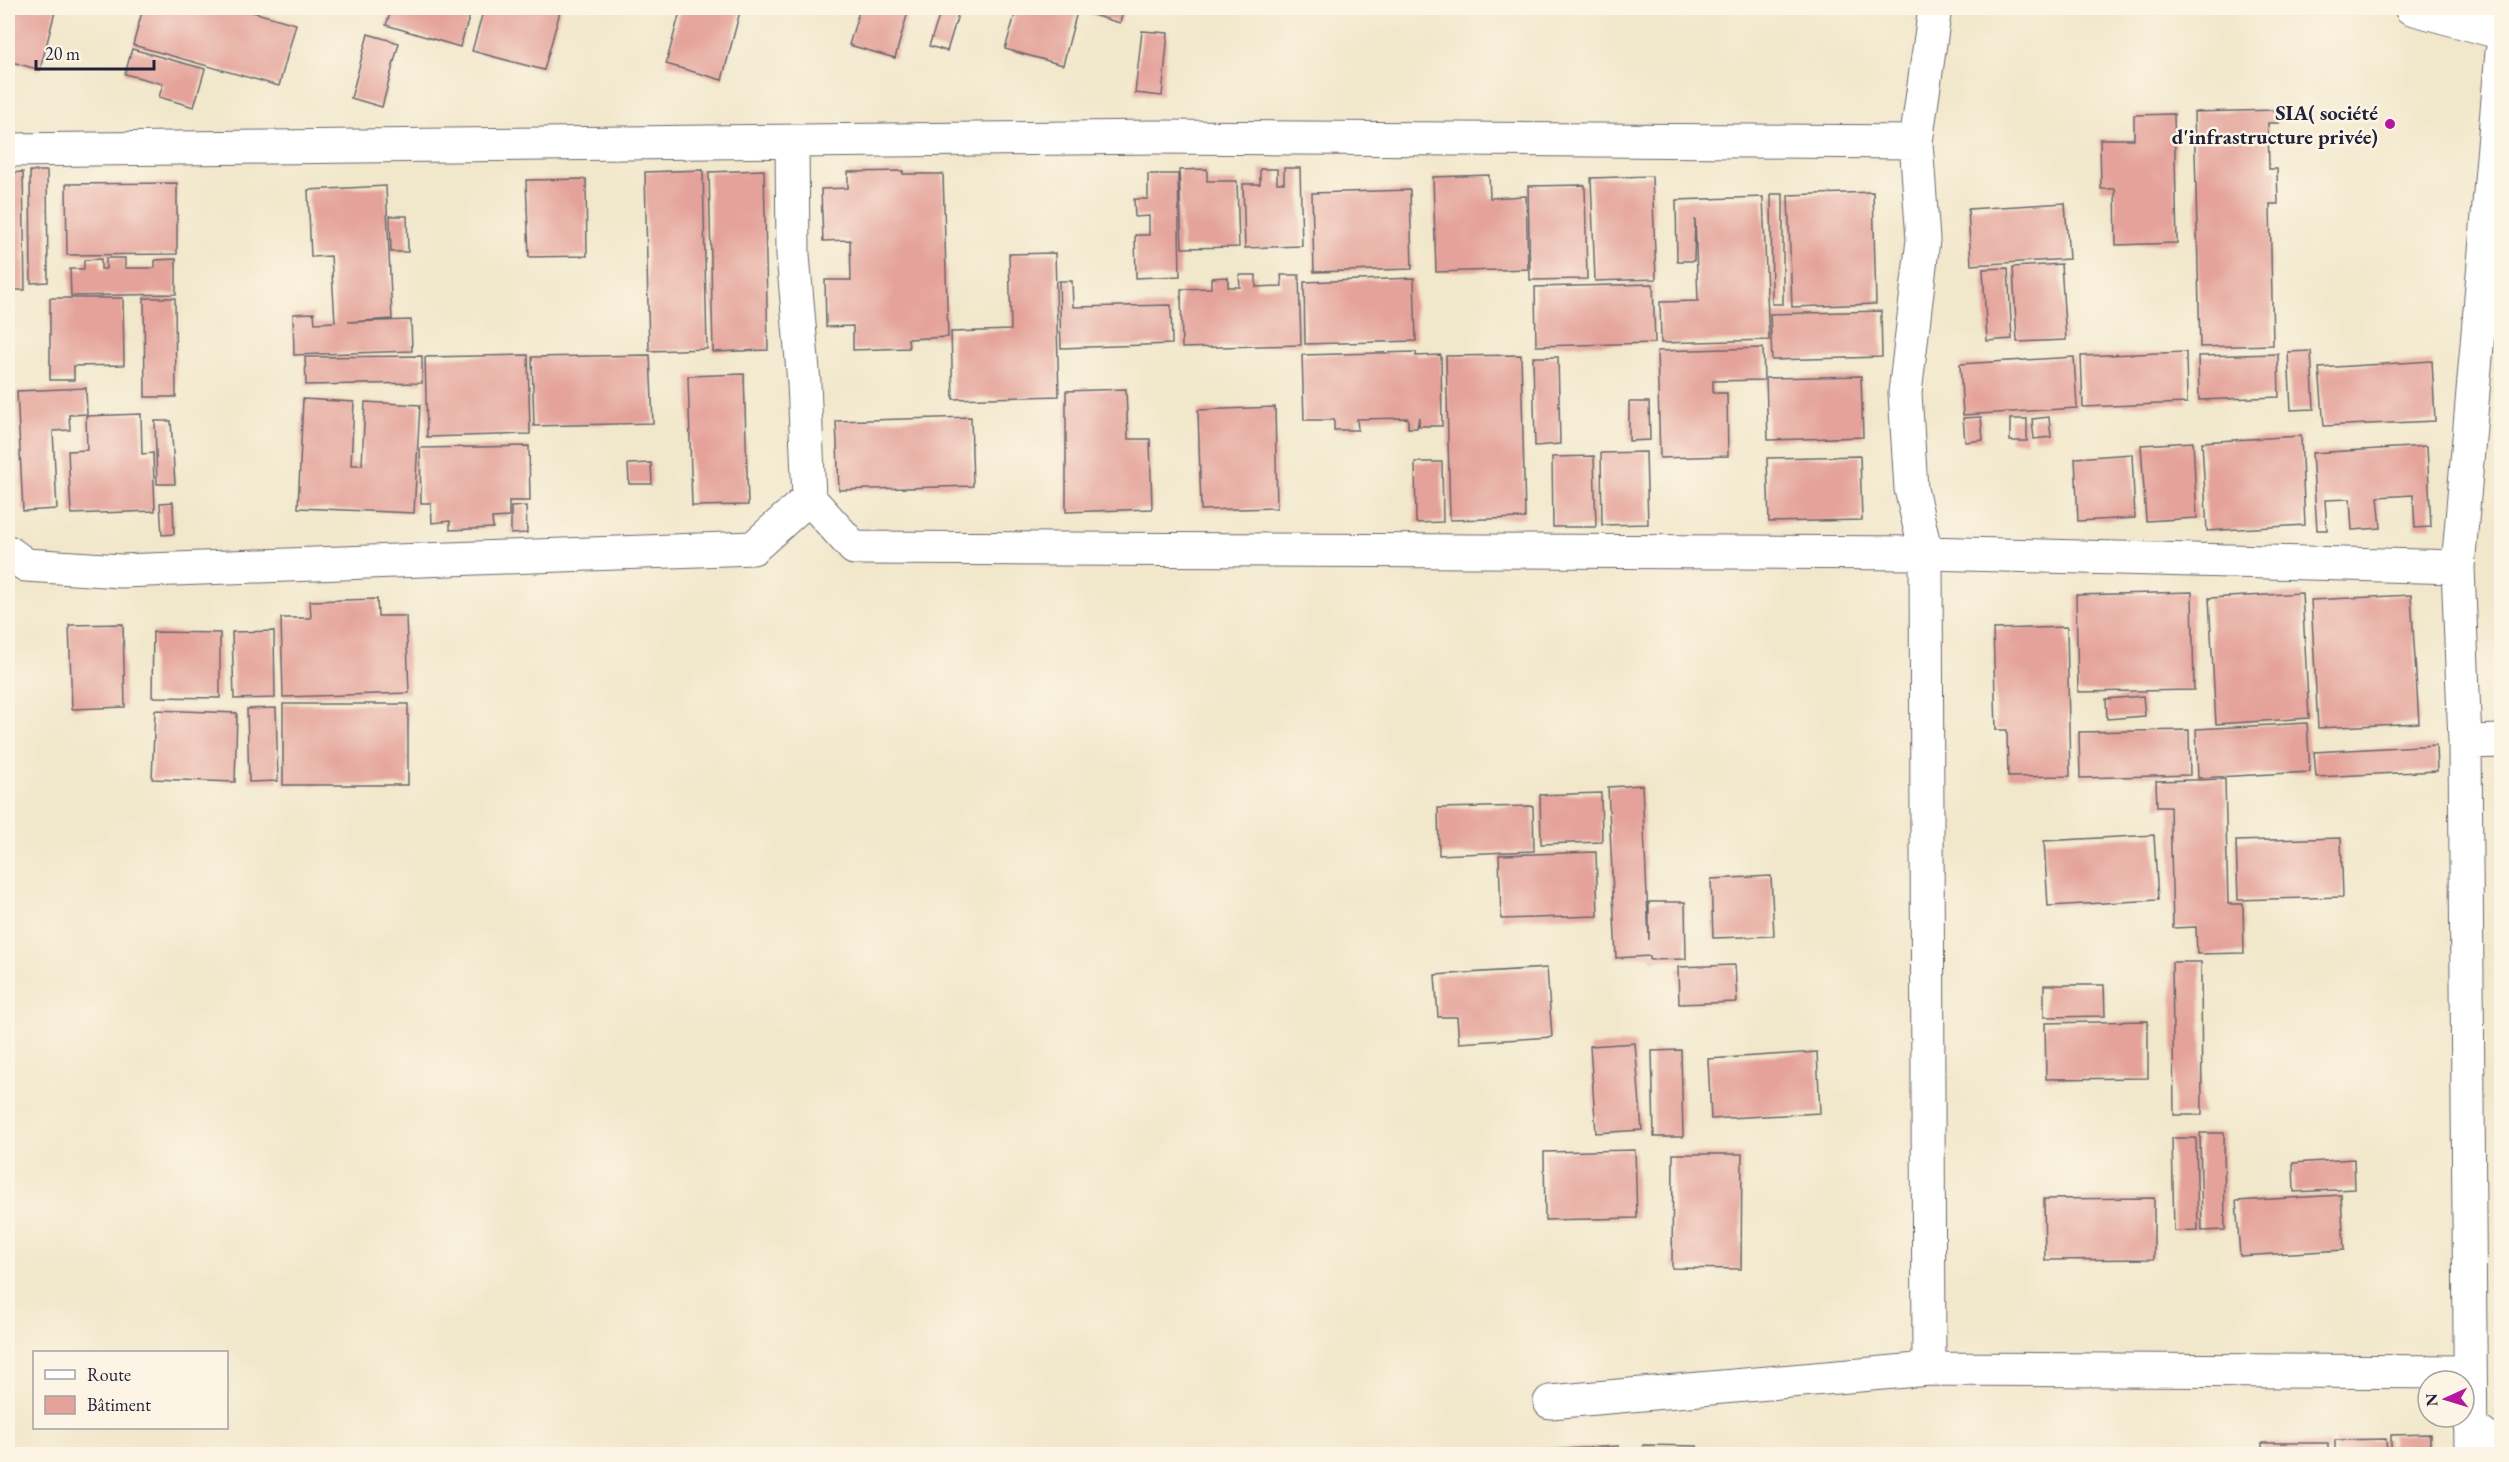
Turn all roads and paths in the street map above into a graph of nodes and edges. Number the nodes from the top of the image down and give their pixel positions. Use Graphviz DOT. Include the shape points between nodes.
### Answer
graph roads {
  1 [pos="1935,8"];
  2 [pos="2410,8"];
  3 [pos="2502,33"];
  4 [pos="2502,52"];
  5 [pos="792,142"];
  6 [pos="1916,142"];
  7 [pos="8,150"];
  8 [pos="809,498"];
  9 [pos="8,552"];
  10 [pos="1926,553"];
  11 [pos="2458,567"];
  12 [pos="2502,741"];
  13 [pos="2464,742"];
  14 [pos="1929,1369"];
  15 [pos="2470,1369"];
  16 [pos="2416,1372"];
  17 [pos="1550,1402"];
  18 [pos="2470,1440"];
  19 [pos="2502,1450"];
  1 -- 6 [label="street"];
  2 -- 3 [label="street"];
  4 -- 11 [label="street"];
  5 -- 6 [label="street" via="1165,137"];
  5 -- 7 [label="street"];
  5 -- 8 [label="street" via="793,255"];
  6 -- 10 [label="street" via="1923,240 1905,393 1911,489"];
  8 -- 9 [label="street" via="753,548 121,571 26,565"];
  8 -- 10 [label="street" via="854,548"];
  10 -- 11 [label="street"];
  10 -- 14 [label="street"];
  11 -- 13 [label="street"];
  12 -- 13 [label="street"];
  13 -- 15 [label="street"];
  14 -- 16 [label="street"];
  14 -- 17 [label="street"];
  18 -- 19 [label="street"];
}
